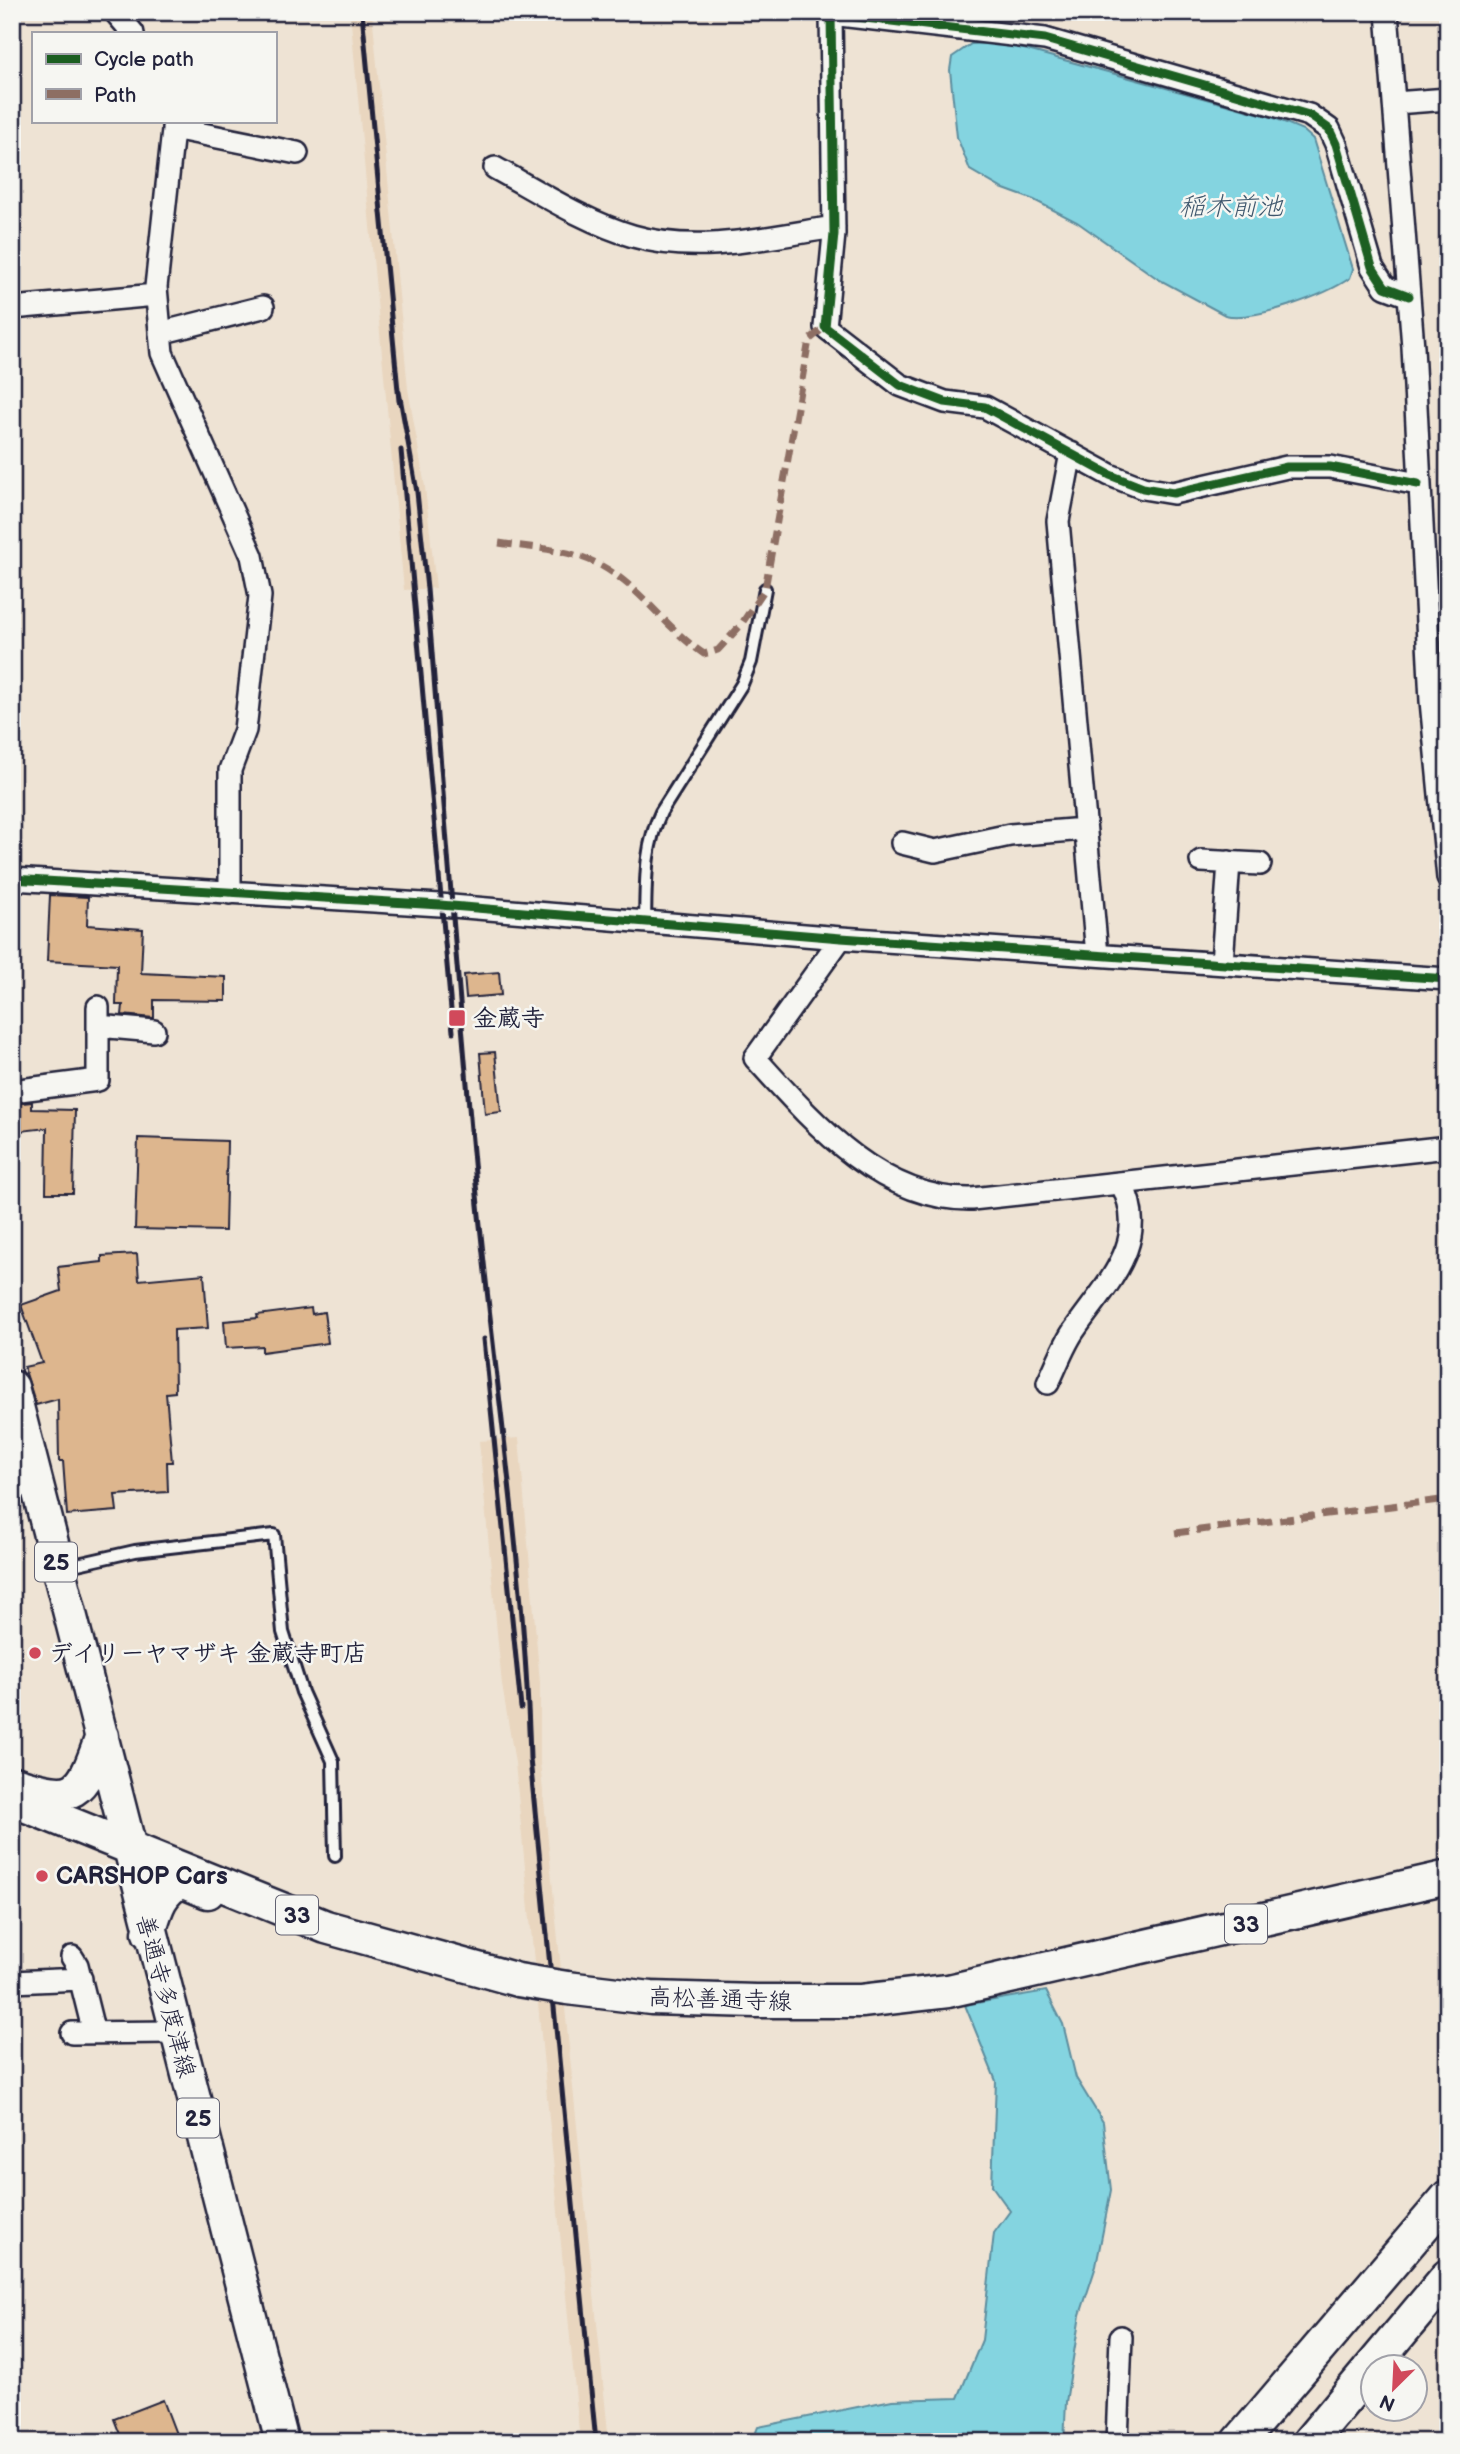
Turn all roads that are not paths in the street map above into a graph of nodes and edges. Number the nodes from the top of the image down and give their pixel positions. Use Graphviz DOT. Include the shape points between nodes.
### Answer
graph roads {
  1 [pos="115,12"];
  2 [pos="1387,12"];
  3 [pos="132,32"];
  4 [pos="1448,99"];
  5 [pos="1395,103"];
  6 [pos="173,124"];
  7 [pos="297,153"];
  8 [pos="495,168"];
  9 [pos="834,228"];
  10 [pos="156,295"];
  11 [pos="1409,296"];
  12 [pos="12,307"];
  13 [pos="263,307"];
  14 [pos="160,334"];
  15 [pos="1071,453"];
  16 [pos="1418,484"];
  17 [pos="765,589"];
  18 [pos="1085,829"];
  19 [pos="901,843"];
  20 [pos="1201,860"];
  21 [pos="1229,862"];
  22 [pos="1260,864"];
  23 [pos="1448,878"];
  24 [pos="22,883"];
  25 [pos="230,893"];
  26 [pos="645,923"];
  27 [pos="841,938"];
  28 [pos="1097,955"];
  29 [pos="1222,963"];
  30 [pos="1448,979"];
  31 [pos="154,1031"];
  32 [pos="12,1091"];
  33 [pos="1448,1147"];
  34 [pos="1121,1183"];
  35 [pos="1048,1383"];
  36 [pos="12,1387"];
  37 [pos="58,1569"];
  38 [pos="102,1736"];
  39 [pos="12,1782"];
  40 [pos="116,1793"];
  41 [pos="12,1800"];
  42 [pos="83,1828"];
  43 [pos="129,1847"];
  44 [pos="335,1856"];
  45 [pos="1448,1877"];
  46 [pos="326,1927"];
  47 [pos="149,1933"];
  48 [pos="72,1957"];
  49 [pos="81,1979"];
  50 [pos="12,1982"];
  51 [pos="175,2032"];
  52 [pos="72,2033"];
  53 [pos="94,2033"];
  54 [pos="1448,2197"];
  55 [pos="1448,2220"];
  56 [pos="1448,2276"];
  57 [pos="1448,2306"];
  58 [pos="1121,2337"];
  59 [pos="1410,2352"];
  60 [pos="1358,2416"];
  61 [pos="1124,2438"];
  62 [pos="282,2442"];
  63 [pos="1239,2442"];
  64 [pos="1270,2442"];
  65 [pos="1309,2442"];
  66 [pos="1336,2442"];
  1 -- 3 [label="street"];
  2 -- 5 [label="street"];
  4 -- 5 [label="street"];
  5 -- 11 [label="street"];
  6 -- 7 [label="street"];
  6 -- 10 [label="street"];
  8 -- 9 [label="street" via="611,228 660,242 730,242"];
  9 -- 11 [label="street" via="831,15 1045,39 1309,115 1329,129 1336,144 1372,267 1385,287"];
  9 -- 15 [label="street" via="825,327 838,340 900,385 945,402 985,407"];
  10 -- 12 [label="street"];
  10 -- 14 [label="street"];
  11 -- 16 [label="street"];
  13 -- 14 [label="street"];
  14 -- 25 [label="street" via="162,353 252,556 260,596 245,730 230,770"];
  15 -- 16 [label="street" via="1132,484 1173,493 1287,467 1330,467"];
  15 -- 18 [label="street" via="1058,521"];
  16 -- 23 [label="street"];
  17 -- 26 [label="lane" via="751,662 742,684 651,834 646,853"];
  18 -- 19 [label="street" via="1010,835 935,851"];
  18 -- 28 [label="street"];
  20 -- 21 [label="street"];
  21 -- 22 [label="street"];
  21 -- 29 [label="street"];
  24 -- 25 [label="street"];
  25 -- 26 [label="street"];
  26 -- 27 [label="street"];
  27 -- 28 [label="street"];
  27 -- 34 [label="street" via="755,1058 819,1129 892,1180 948,1200"];
  28 -- 29 [label="street"];
  29 -- 30 [label="street"];
  31 -- 32 [label="street" via="98,1017 98,1080 54,1093"];
  33 -- 34 [label="street"];
  34 -- 35 [label="street" via="1130,1199 1133,1238 1100,1297 1073,1331"];
  36 -- 37 [label="main road, 善通寺多度津線 / 25"];
  37 -- 38 [label="main road, 善通寺多度津線 / 25"];
  37 -- 44 [label="lane" via="135,1550 274,1535 283,1632 302,1692 333,1761"];
  38 -- 39 [label="main road" via="90,1772 79,1788 64,1795"];
  38 -- 40 [label="main road, 善通寺多度津線 / 25"];
  40 -- 42 [label="main road" via="105,1821"];
  40 -- 43 [label="main road, 善通寺多度津線 / 25"];
  41 -- 42 [label="main road, 高松善通寺線 / 33"];
  42 -- 43 [label="main road, 高松善通寺線 / 33"];
  43 -- 46 [label="main road, 高松善通寺線 / 33"];
  43 -- 47 [label="main road, 善通寺多度津線 / 25"];
  45 -- 46 [label="main road, 高松善通寺線 / 33, bridge" via="1044,1971 948,1991 861,2001 651,1998 567,1988 518,1980"];
  46 -- 47 [label="main road" via="288,1922 181,1881 158,1902"];
  47 -- 51 [label="main road, 善通寺多度津線 / 25"];
  48 -- 49 [label="street"];
  49 -- 50 [label="street"];
  49 -- 53 [label="street"];
  51 -- 53 [label="street"];
  51 -- 62 [label="main road, 善通寺多度津線 / 25"];
  52 -- 53 [label="street"];
  54 -- 63 [label="highway"];
  55 -- 64 [label="highway"];
  56 -- 65 [label="highway"];
  57 -- 59 [label="highway"];
  58 -- 61 [label="street"];
  60 -- 66 [label="highway"];
}
